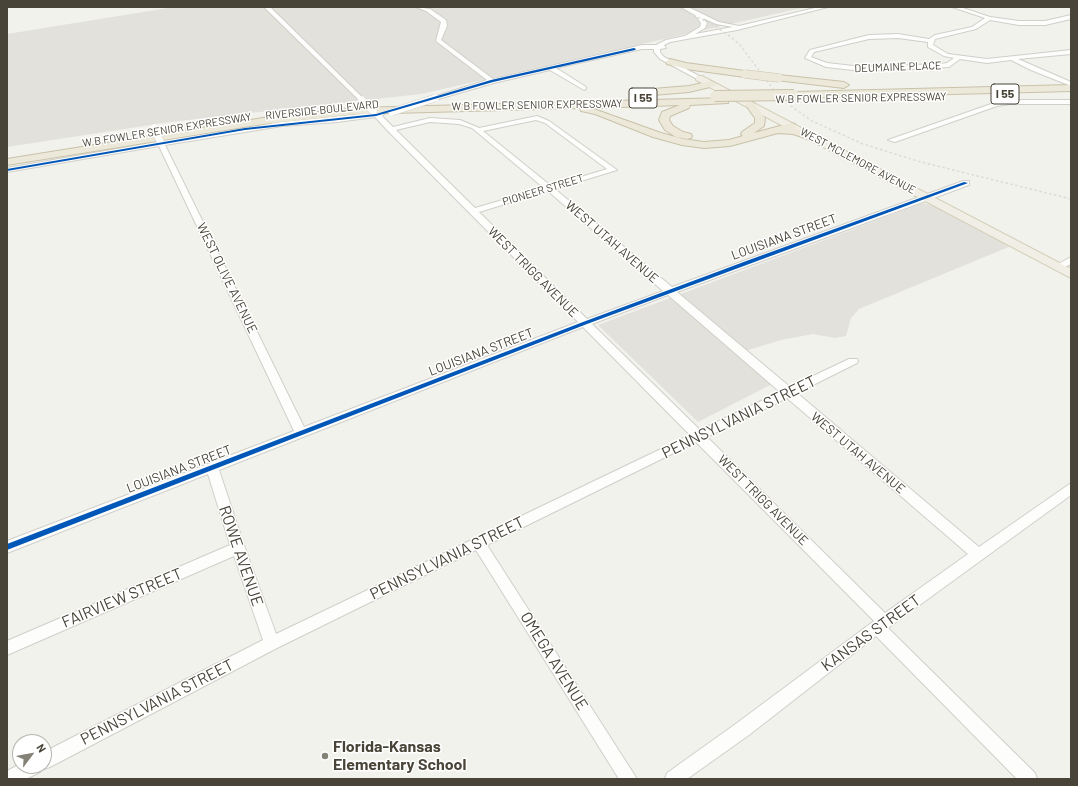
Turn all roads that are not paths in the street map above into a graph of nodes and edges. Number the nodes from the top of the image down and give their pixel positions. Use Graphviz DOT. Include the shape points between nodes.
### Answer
graph roads {
  1 [pos="268,7"];
  2 [pos="419,7"];
  3 [pos="684,7"];
  4 [pos="688,7"];
  5 [pos="824,7"];
  6 [pos="955,7"];
  7 [pos="693,12"];
  8 [pos="798,13"];
  9 [pos="708,17"];
  10 [pos="1071,17"];
  11 [pos="989,18"];
  12 [pos="773,19"];
  13 [pos="743,24"];
  14 [pos="733,26"];
  15 [pos="702,33"];
  16 [pos="690,35"];
  17 [pos="684,38"];
  18 [pos="674,40"];
  19 [pos="668,41"];
  20 [pos="930,41"];
  21 [pos="661,48"];
  22 [pos="626,51"];
  23 [pos="1071,52"];
  24 [pos="1059,53"];
  25 [pos="958,58"];
  26 [pos="1011,58"];
  27 [pos="666,59"];
  28 [pos="1071,59"];
  29 [pos="551,68"];
  30 [pos="685,70"];
  31 [pos="734,72"];
  32 [pos="699,78"];
  33 [pos="492,81"];
  34 [pos="711,84"];
  35 [pos="1071,84"];
  36 [pos="584,88"];
  37 [pos="1071,88"];
  38 [pos="670,91"];
  39 [pos="928,91"];
  40 [pos="1071,93"];
  41 [pos="796,97"];
  42 [pos="571,99"];
  43 [pos="713,99"];
  44 [pos="1071,102"];
  45 [pos="750,104"];
  46 [pos="541,105"];
  47 [pos="375,113"];
  48 [pos="788,124"];
  49 [pos="153,126"];
  50 [pos="390,130"];
  51 [pos="478,130"];
  52 [pos="776,130"];
  53 [pos="746,134"];
  54 [pos="814,138"];
  55 [pos="892,140"];
  56 [pos="161,142"];
  57 [pos="7,156"];
  58 [pos="7,162"];
  59 [pos="7,170"];
  60 [pos="966,183"];
  61 [pos="549,188"];
  62 [pos="926,197"];
  63 [pos="473,211"];
  64 [pos="1071,260"];
  65 [pos="1058,267"];
  66 [pos="1071,274"];
  67 [pos="670,292"];
  68 [pos="585,323"];
  69 [pos="853,361"];
  70 [pos="786,392"];
  71 [pos="301,433"];
  72 [pos="700,436"];
  73 [pos="212,467"];
  74 [pos="1071,488"];
  75 [pos="479,543"];
  76 [pos="7,548"];
  77 [pos="238,548"];
  78 [pos="979,555"];
  79 [pos="881,624"];
  80 [pos="272,643"];
  81 [pos="7,648"];
  82 [pos="52,757"];
  83 [pos="18,774"];
  84 [pos="8,779"];
  85 [pos="629,779"];
  86 [pos="673,779"];
  87 [pos="1029,779"];
  1 -- 47 [label="street, WEST TRIGG AVENUE, bridge"];
  2 -- 33 [label="street" via="444,21 438,40"];
  3 -- 7 [label="street"];
  4 -- 9 [label="street"];
  5 -- 8 [label="street, RIVERSIDE BOULEVARD"];
  6 -- 11 [label="street"];
  7 -- 9 [label="street"];
  7 -- 16 [label="street" via="704,23 702,28"];
  8 -- 12 [label="street, RIVERSIDE BOULEVARD"];
  8 -- 13 [label="street, RIVERSIDE BOULEVARD"];
  9 -- 13 [label="street"];
  9 -- 14 [label="street" via="718,23"];
  9 -- 15 [label="street" via="710,23"];
  10 -- 11 [label="street" via="1045,23"];
  11 -- 20 [label="street" via="974,28 937,36"];
  12 -- 14 [label="street"];
  12 -- 17 [label="street, RIVERSIDE BOULEVARD" via="703,36"];
  13 -- 14 [label="street, RIVERSIDE BOULEVARD"];
  14 -- 15 [label="street, RIVERSIDE BOULEVARD"];
  15 -- 16 [label="street, RIVERSIDE BOULEVARD"];
  15 -- 17 [label="street"];
  16 -- 17 [label="street"];
  17 -- 18 [label="street, RIVERSIDE BOULEVARD"];
  18 -- 19 [label="street, RIVERSIDE BOULEVARD"];
  18 -- 21 [label="street"];
  19 -- 21 [label="street, RIVERSIDE BOULEVARD"];
  19 -- 22 [label="street"];
  20 -- 25 [label="street" via="930,46 936,50"];
  20 -- 25 [label="street, DEUMAINE PLACE" via="898,36 869,37 812,52 808,58 826,65 862,69 949,65"];
  21 -- 22 [label="street, RIVERSIDE BOULEVARD"];
  21 -- 27 [label="street"];
  22 -- 27 [label="street, WEST MCLEMORE AVENUE" via="645,51"];
  22 -- 29 [label="street, RIVERSIDE BOULEVARD"];
  23 -- 24 [label="street"];
  24 -- 26 [label="street"];
  24 -- 28 [label="street"];
  25 -- 26 [label="street"];
  26 -- 35 [label="street"];
  27 -- 30 [label="street, WEST MCLEMORE AVENUE"];
  27 -- 31 [label="highway"];
  29 -- 33 [label="street, RIVERSIDE BOULEVARD"];
  29 -- 36 [label="street"];
  30 -- 32 [label="street, WEST MCLEMORE AVENUE"];
  30 -- 38 [label="highway" via="691,78 689,85"];
  31 -- 32 [label="highway"];
  31 -- 39 [label="highway, bridge"];
  32 -- 34 [label="main road, WEST MCLEMORE AVENUE"];
  33 -- 47 [label="street, RIVERSIDE BOULEVARD, bridge" via="392,112"];
  34 -- 38 [label="highway"];
  34 -- 45 [label="main road, WEST MCLEMORE AVENUE"];
  37 -- 39 [label="highway, W B FOWLER SENIOR EXPRESSWAY / I 55"];
  38 -- 42 [label="highway"];
  39 -- 41 [label="highway, W B FOWLER SENIOR EXPRESSWAY / I 55"];
  40 -- 41 [label="highway, W B FOWLER SENIOR EXPRESSWAY / I 55"];
  41 -- 43 [label="highway, W B FOWLER SENIOR EXPRESSWAY / I 55, bridge"];
  41 -- 43 [label="highway, W B FOWLER SENIOR EXPRESSWAY / I 55" via="725,101"];
  42 -- 43 [label="highway, W B FOWLER SENIOR EXPRESSWAY / I 55"];
  42 -- 57 [label="highway, W B FOWLER SENIOR EXPRESSWAY / I 55" via="337,106 283,112"];
  43 -- 46 [label="highway, W B FOWLER SENIOR EXPRESSWAY / I 55"];
  43 -- 53 [label="highway" via="674,109 665,114 664,120 669,128 680,135 697,139 722,139"];
  44 -- 55 [label="street" via="996,104"];
  45 -- 48 [label="main road, WEST MCLEMORE AVENUE"];
  45 -- 53 [label="highway" via="760,118 760,124"];
  46 -- 52 [label="highway" via="574,107 598,112 658,135 704,145 730,143"];
  46 -- 58 [label="highway, W B FOWLER SENIOR EXPRESSWAY / I 55" via="392,109 312,115"];
  47 -- 50 [label="street, WEST TRIGG AVENUE"];
  47 -- 56 [label="street, RIVERSIDE BOULEVARD"];
  48 -- 52 [label="highway"];
  48 -- 53 [label="highway"];
  48 -- 54 [label="main road, WEST MCLEMORE AVENUE"];
  49 -- 56 [label="street, WEST OLIVE AVENUE, bridge"];
  50 -- 51 [label="street, WEST UTAH AVENUE" via="438,120 468,124"];
  50 -- 63 [label="street, WEST TRIGG AVENUE"];
  51 -- 61 [label="street, WEST UTAH AVENUE"];
  51 -- 61 [label="street, PIONEER STREET" via="537,118 547,122 613,170"];
  52 -- 54 [label="highway" via="790,130"];
  54 -- 62 [label="main road, WEST MCLEMORE AVENUE"];
  56 -- 59 [label="street, RIVERSIDE BOULEVARD"];
  56 -- 71 [label="street, WEST OLIVE AVENUE"];
  60 -- 62 [label="street, LOUISIANA STREET"];
  61 -- 63 [label="street, PIONEER STREET"];
  61 -- 67 [label="street, WEST UTAH AVENUE"];
  62 -- 65 [label="main road, WEST MCLEMORE AVENUE"];
  62 -- 67 [label="street, LOUISIANA STREET"];
  63 -- 68 [label="street, WEST TRIGG AVENUE"];
  64 -- 65 [label="street"];
  65 -- 66 [label="main road, WEST MCLEMORE AVENUE"];
  67 -- 68 [label="street, LOUISIANA STREET"];
  67 -- 70 [label="street, WEST UTAH AVENUE"];
  68 -- 71 [label="street, LOUISIANA STREET"];
  68 -- 72 [label="street, WEST TRIGG AVENUE"];
  69 -- 70 [label="street, PENNSYLVANIA STREET"];
  70 -- 72 [label="street, PENNSYLVANIA STREET"];
  70 -- 78 [label="street, WEST UTAH AVENUE"];
  71 -- 73 [label="street, LOUISIANA STREET"];
  72 -- 75 [label="street, PENNSYLVANIA STREET"];
  72 -- 79 [label="street, WEST TRIGG AVENUE"];
  73 -- 76 [label="street, LOUISIANA STREET"];
  73 -- 77 [label="street, ROWE AVENUE"];
  74 -- 78 [label="street, KANSAS STREET"];
  75 -- 80 [label="street, PENNSYLVANIA STREET"];
  75 -- 85 [label="street, OMEGA AVENUE"];
  77 -- 80 [label="street, ROWE AVENUE"];
  77 -- 81 [label="street, FAIRVIEW STREET"];
  78 -- 79 [label="street, KANSAS STREET"];
  79 -- 86 [label="street, KANSAS STREET"];
  79 -- 87 [label="street, WEST TRIGG AVENUE"];
  80 -- 82 [label="street, PENNSYLVANIA STREET"];
  83 -- 84 [label="street"];
}
